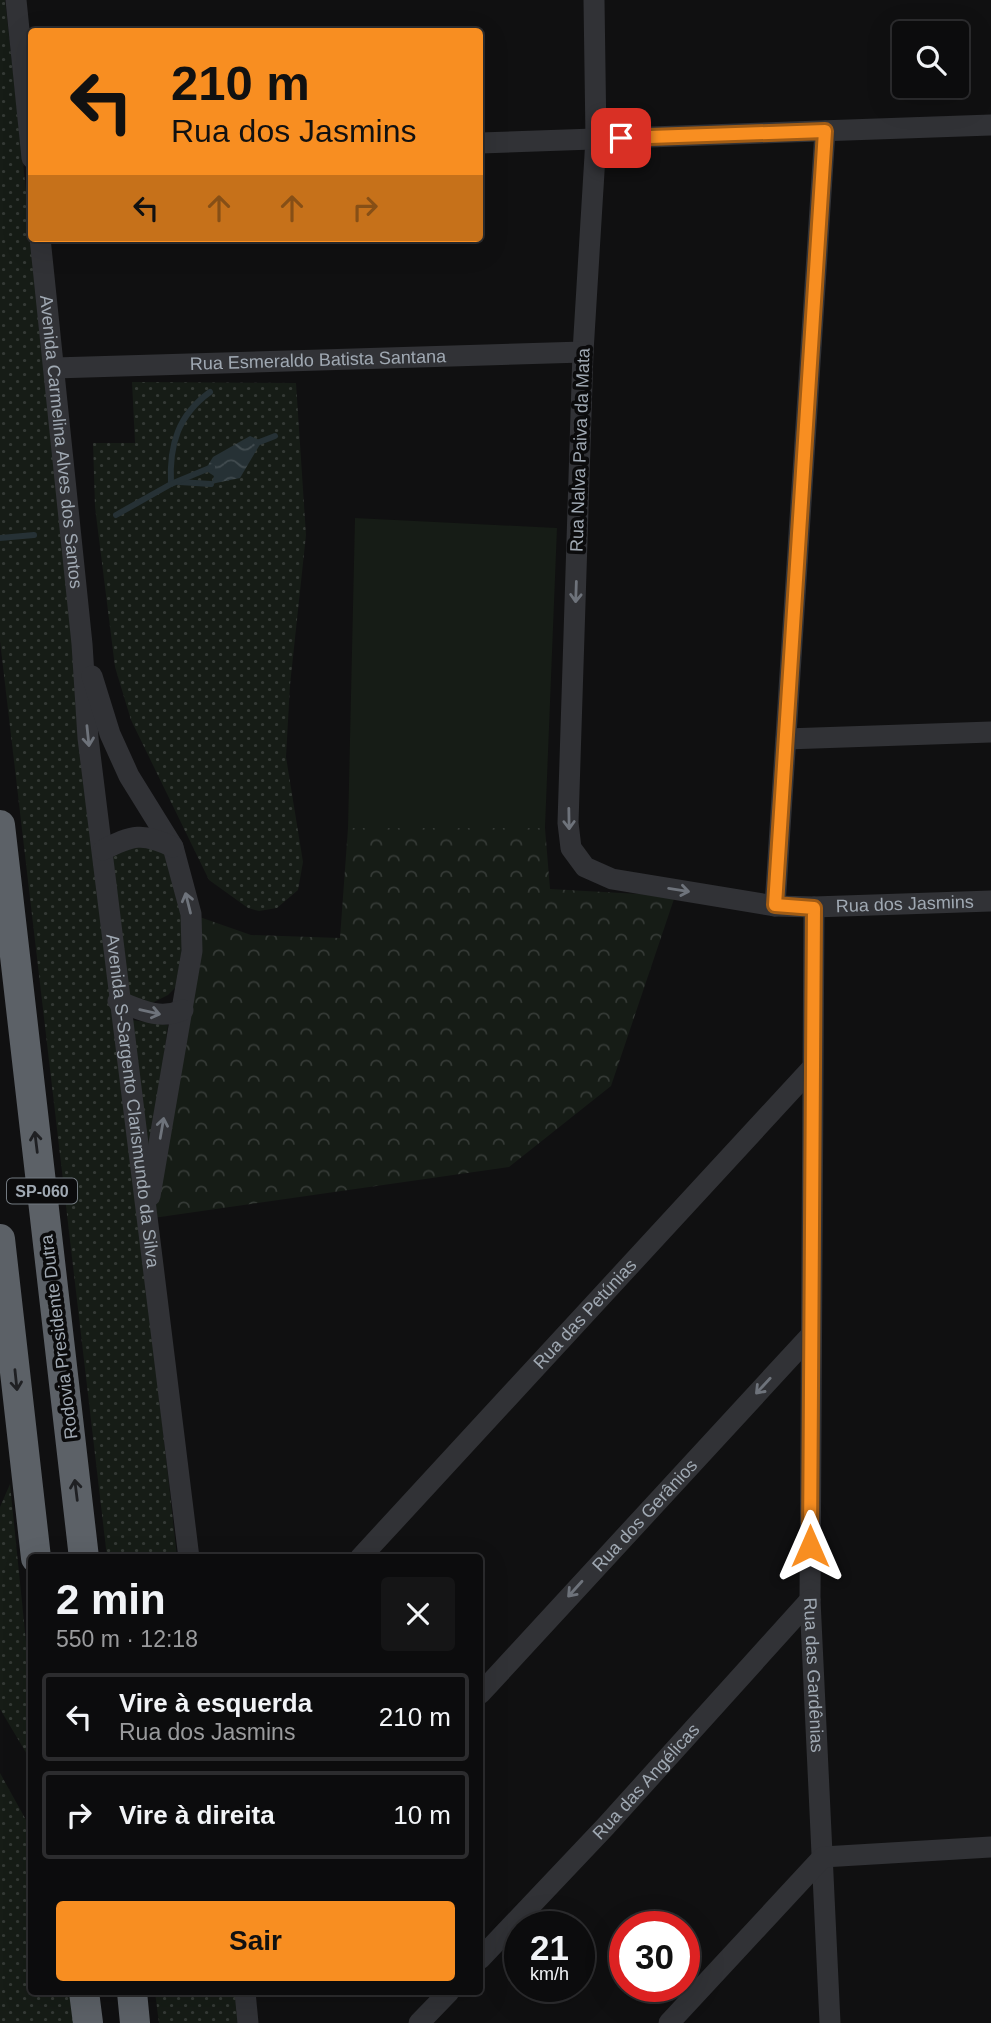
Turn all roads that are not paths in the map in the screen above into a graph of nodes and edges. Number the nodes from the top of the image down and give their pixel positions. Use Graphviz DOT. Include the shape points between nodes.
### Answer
graph roads {
  1 [pos="16,0"];
  2 [pos="594,0"];
  3 [pos="28,118"];
  4 [pos="991,125"];
  5 [pos="825,131"];
  6 [pos="596,139"];
  7 [pos="483,143"];
  8 [pos="40,242"];
  9 [pos="583,352"];
  10 [pos="54,368"];
  11 [pos="82,644"];
  12 [pos="991,732"];
  13 [pos="786,738"];
  14 [pos="0,825"];
  15 [pos="173,847"];
  16 [pos="103,849"];
  17 [pos="612,879"];
  18 [pos="991,901"];
  19 [pos="775,905"];
  20 [pos="814,908"];
  21 [pos="118,1000"];
  22 [pos="183,1010"];
  23 [pos="811,1069"];
  24 [pos="146,1219"];
  25 [pos="0,1239"];
  26 [pos="810,1336"];
  27 [pos="36,1554"];
  28 [pos="84,1554"];
  29 [pos="188,1554"];
  30 [pos="364,1554"];
  31 [pos="810,1600"];
  32 [pos="483,1690"];
  33 [pos="991,1847"];
  34 [pos="823,1857"];
  35 [pos="483,1956"];
  36 [pos="84,1995"];
  37 [pos="132,1995"];
  38 [pos="245,1995"];
  39 [pos="446,1995"];
  40 [pos="88,2023"];
  41 [pos="135,2023"];
  42 [pos="248,2023"];
  43 [pos="419,2023"];
  44 [pos="669,2023"];
  45 [pos="830,2023"];
  1 -- 3 [label="street"];
  2 -- 6 [label="street, Rua Nalva Paiva da Mata"];
  4 -- 5 [label="street"];
  5 -- 6 [label="street"];
  5 -- 13 [label="street"];
  6 -- 7 [label="street"];
  6 -- 9 [label="street, Rua Nalva Paiva da Mata"];
  8 -- 10 [label="street, Avenida Carmelina Alves dos Santos"];
  9 -- 10 [label="street, Rua Esmeraldo Batista Santana"];
  9 -- 17 [label="street, Rua Nalva Paiva da Mata, one-way" via="568,823 571,848 585,867"];
  10 -- 11 [label="street, Avenida Carmelina Alves dos Santos"];
  11 -- 15 [label="street" via="110,734 129,776"];
  11 -- 16 [label="street, Avenida S-Sargento Clarismundo da Silva, one-way" via="88,738"];
  12 -- 13 [label="street"];
  13 -- 19 [label="street"];
  28 -- 14 [label="highway, Rodovia Presidente Dutra / SP-060, one-way"];
  15 -- 16 [label="street" via="152,836 127,838"];
  22 -- 15 [label="street, one-way" via="192,951 191,914"];
  16 -- 21 [label="street, Avenida S-Sargento Clarismundo da Silva"];
  17 -- 19 [label="street, Rua dos Jasmins, one-way"];
  18 -- 20 [label="street, Rua dos Jasmins"];
  19 -- 20 [label="street, Rua dos Jasmins"];
  20 -- 23 [label="street, Rua das Gardênias"];
  21 -- 22 [label="street, one-way" via="149,1014"];
  21 -- 24 [label="street, Avenida S-Sargento Clarismundo da Silva"];
  24 -- 22 [label="street, one-way"];
  23 -- 26 [label="street, Rua das Gardênias"];
  23 -- 30 [label="street, Rua das Petúnias"];
  24 -- 29 [label="street, Avenida S-Sargento Clarismundo da Silva"];
  25 -- 27 [label="highway, one-way"];
  26 -- 31 [label="street, Rua das Gardênias"];
  26 -- 32 [label="street, Rua dos Gerânios, one-way"];
  31 -- 34 [label="street, Rua das Gardênias"];
  31 -- 35 [label="street, Rua das Angélicas"];
  33 -- 34 [label="street"];
  34 -- 44 [label="street"];
  34 -- 45 [label="street, Rua das Gardênias"];
  36 -- 40 [label="highway"];
  37 -- 41 [label="highway"];
  38 -- 42 [label="street"];
  39 -- 43 [label="street"];
}
